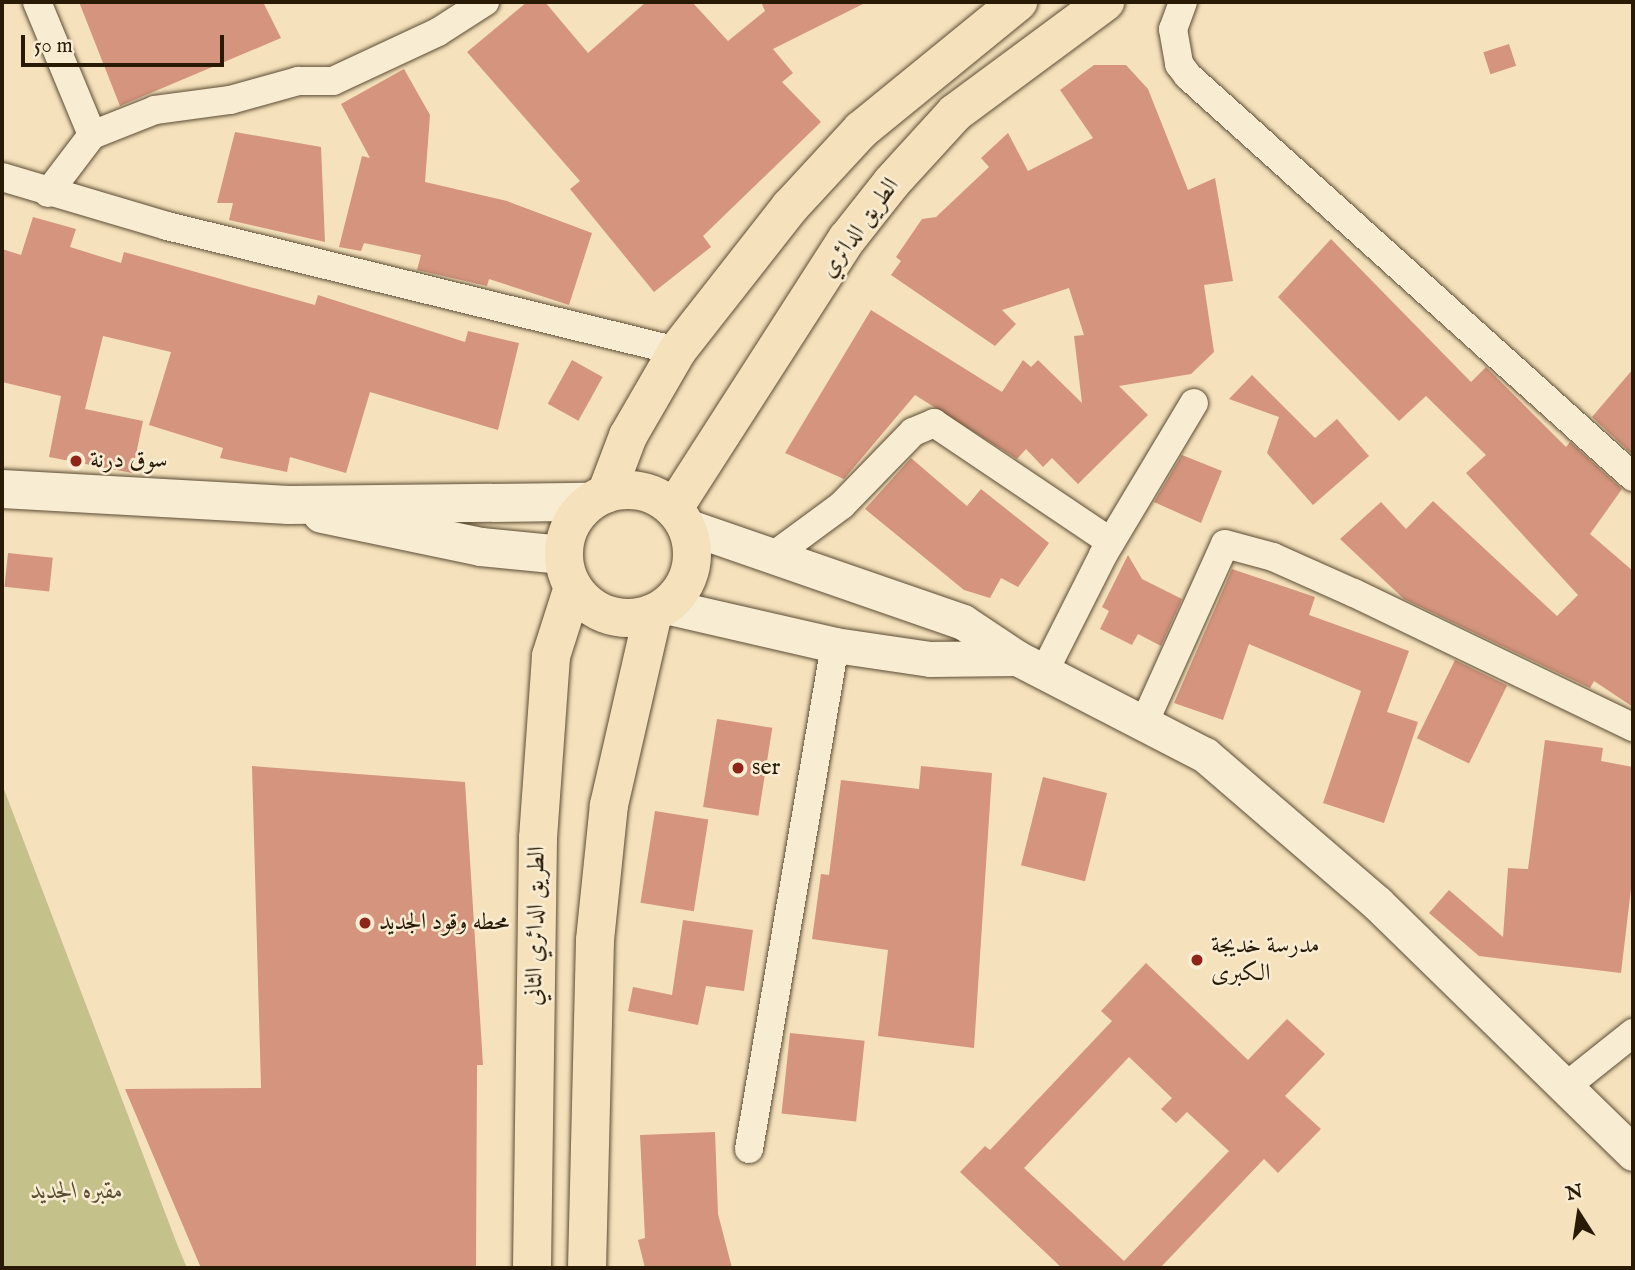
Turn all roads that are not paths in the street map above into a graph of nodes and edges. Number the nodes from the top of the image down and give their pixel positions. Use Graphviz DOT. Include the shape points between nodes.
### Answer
graph roads {
  1 [pos="37,2"];
  2 [pos="485,2"];
  3 [pos="1105,2"];
  4 [pos="1183,2"];
  5 [pos="1013,3"];
  6 [pos="92,135"];
  7 [pos="2,177"];
  8 [pos="48,193"];
  9 [pos="677,351"];
  10 [pos="1194,403"];
  11 [pos="1633,477"];
  12 [pos="2,489"];
  13 [pos="598,498"];
  14 [pos="289,505"];
  15 [pos="680,517"];
  16 [pos="1111,542"];
  17 [pos="777,553"];
  18 [pos="568,571"];
  19 [pos="659,609"];
  20 [pos="835,645"];
  21 [pos="1030,665"];
  22 [pos="1145,720"];
  23 [pos="1633,727"];
  24 [pos="1633,1034"];
  25 [pos="1569,1084"];
  26 [pos="749,1149"];
  27 [pos="1633,1153"];
  28 [pos="531,1268"];
  29 [pos="587,1268"];
  1 -- 6 [label="street"];
  2 -- 6 [label="street" via="438,32 333,81 298,81 230,100 156,110"];
  3 -- 15 [label="main road, الطريق الدائري" via="964,105 892,182 847,239"];
  4 -- 11 [label="street" via="1173,29 1179,64 1188,76"];
  5 -- 9 [label="main road" via="861,130 790,206"];
  6 -- 8 [label="street"];
  7 -- 8 [label="street"];
  8 -- 9 [label="street"];
  9 -- 13 [label="main road"];
  10 -- 16 [label="street"];
  12 -- 14 [label="main road"];
  13 -- 14 [label="main road"];
  13 -- 15 [label="main road" via="654,495"];
  13 -- 18 [label="main road" via="570,525"];
  14 -- 18 [label="main road"];
  15 -- 17 [label="street"];
  15 -- 19 [label="main road" via="690,570"];
  16 -- 17 [label="street" via="934,423 912,432 842,505"];
  16 -- 21 [label="street"];
  17 -- 21 [label="street" via="964,622"];
  18 -- 19 [label="main road" via="608,615"];
  18 -- 28 [label="main road, الطريق الدائري الثاني" via="551,656 538,838"];
  19 -- 20 [label="street"];
  19 -- 29 [label="main road" via="608,818 595,940"];
  20 -- 21 [label="street" via="930,659"];
  20 -- 26 [label="street"];
  21 -- 22 [label="street"];
  22 -- 23 [label="street" via="1215,553 1225,544 1273,557 1354,593"];
  22 -- 25 [label="street" via="1260,796"];
  24 -- 25 [label="street"];
  25 -- 27 [label="street"];
}
